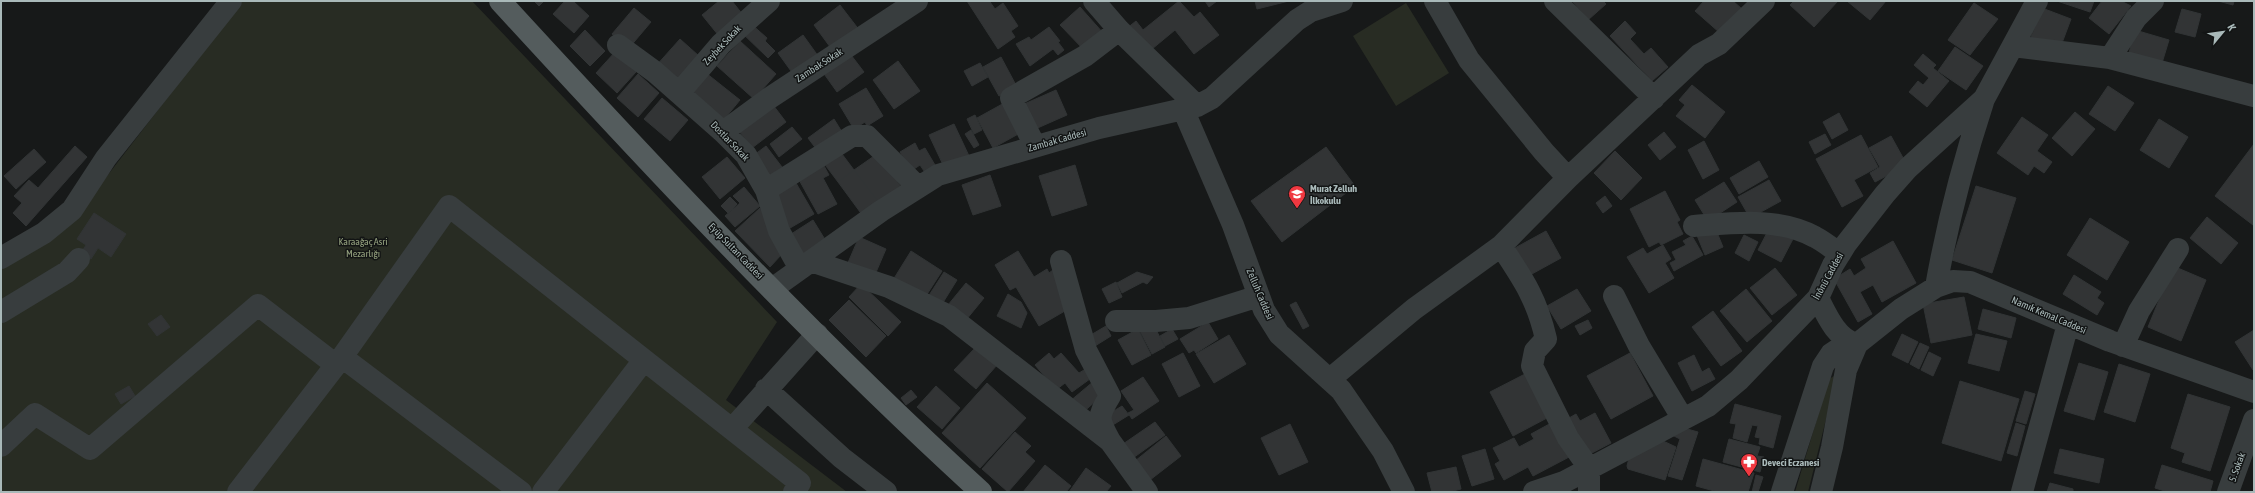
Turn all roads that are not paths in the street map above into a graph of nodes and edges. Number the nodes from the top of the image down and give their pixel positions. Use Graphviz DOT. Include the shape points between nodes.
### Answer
graph roads {
  1 [pos="231,1"];
  2 [pos="500,1"];
  3 [pos="769,1"];
  4 [pos="917,1"];
  5 [pos="1094,1"];
  6 [pos="1342,1"];
  7 [pos="1435,1"];
  8 [pos="1555,1"];
  9 [pos="1764,1"];
  10 [pos="2037,1"];
  11 [pos="2153,1"];
  12 [pos="1119,30"];
  13 [pos="618,45"];
  14 [pos="2013,46"];
  15 [pos="2110,58"];
  16 [pos="679,93"];
  17 [pos="2254,96"];
  18 [pos="1654,98"];
  19 [pos="1984,99"];
  20 [pos="1190,107"];
  21 [pos="723,132"];
  22 [pos="1035,146"];
  23 [pos="1568,178"];
  24 [pos="918,186"];
  25 [pos="766,190"];
  26 [pos="1694,226"];
  27 [pos="1501,246"];
  28 [pos="2178,249"];
  29 [pos="1840,254"];
  30 [pos="1,258"];
  31 [pos="79,259"];
  32 [pos="1061,261"];
  33 [pos="806,265"];
  34 [pos="1936,287"];
  35 [pos="772,289"];
  36 [pos="1259,296"];
  37 [pos="1614,296"];
  38 [pos="1818,298"];
  39 [pos="1,312"];
  40 [pos="1116,321"];
  41 [pos="2068,324"];
  42 [pos="817,334"];
  43 [pos="1853,343"];
  44 [pos="2123,346"];
  45 [pos="644,360"];
  46 [pos="339,361"];
  47 [pos="1330,379"];
  48 [pos="766,389"];
  49 [pos="2254,392"];
  50 [pos="1683,420"];
  51 [pos="2254,420"];
  52 [pos="732,429"];
  53 [pos="1110,441"];
  54 [pos="1,446"];
  55 [pos="1589,468"];
  56 [pos="797,488"];
  57 [pos="238,492"];
  58 [pos="521,492"];
  59 [pos="543,492"];
  60 [pos="886,492"];
  61 [pos="981,492"];
  62 [pos="1147,492"];
  63 [pos="1404,492"];
  64 [pos="1534,492"];
  65 [pos="1589,492"];
  66 [pos="1782,492"];
  67 [pos="1821,492"];
  68 [pos="2022,492"];
  69 [pos="2228,492"];
  1 -- 30 [label="street" via="106,158 72,210 49,229"];
  2 -- 35 [label="main road, Eyüp Sultan Caddesi" via="613,124"];
  3 -- 16 [label="street, Zeybek Sokak" via="721,44"];
  4 -- 21 [label="street, Zambak Sokak" via="768,99"];
  5 -- 12 [label="street"];
  6 -- 20 [label="street, Zambak Caddesi" via="1311,11 1297,20 1212,98"];
  7 -- 23 [label="street" via="1469,60"];
  8 -- 18 [label="street"];
  9 -- 18 [label="street" via="1719,44 1699,55"];
  10 -- 14 [label="street, İnönü Caddesi"];
  11 -- 15 [label="street" via="2136,18"];
  12 -- 20 [label="street"];
  12 -- 22 [label="street" via="1085,56 1012,98"];
  13 -- 16 [label="street, Dostlar Sokak"];
  14 -- 15 [label="street"];
  14 -- 19 [label="street, İnönü Caddesi"];
  15 -- 17 [label="street"];
  16 -- 21 [label="street, Dostlar Sokak"];
  18 -- 23 [label="street"];
  19 -- 29 [label="street, İnönü Caddesi" via="1908,168"];
  19 -- 34 [label="street" via="1966,152"];
  20 -- 22 [label="street, Zambak Caddesi"];
  20 -- 36 [label="street, Zelluh Caddesi"];
  21 -- 25 [label="street, Dostlar Sokak" via="746,155"];
  22 -- 24 [label="street, Zambak Caddesi" via="951,170"];
  23 -- 27 [label="street"];
  24 -- 25 [label="street" via="867,136 852,136"];
  24 -- 33 [label="street, Zambak Caddesi"];
  25 -- 33 [label="street, Dostlar Sokak" via="779,231"];
  26 -- 29 [label="street" via="1734,223 1779,224 1814,236"];
  27 -- 47 [label="street" via="1414,309"];
  27 -- 55 [label="street" via="1529,288 1542,320 1546,339 1535,352 1532,366 1568,438"];
  28 -- 44 [label="street" via="2139,311"];
  29 -- 38 [label="street, İnönü Caddesi"];
  31 -- 39 [label="street" via="67,272"];
  32 -- 53 [label="street" via="1086,350 1110,396 1100,413 1102,426"];
  33 -- 35 [label="street, Zambak Caddesi"];
  33 -- 53 [label="street" via="889,287 948,316"];
  34 -- 41 [label="street, Namık Kemal Caddesi" via="1953,281 1970,282"];
  34 -- 43 [label="street, Namık Kemal Caddesi"];
  35 -- 42 [label="main road, Eyüp Sultan Caddesi"];
  36 -- 40 [label="street" via="1189,318"];
  36 -- 47 [label="street, Zelluh Caddesi" via="1264,310 1279,334"];
  37 -- 50 [label="street" via="1639,346"];
  38 -- 43 [label="street" via="1832,323"];
  38 -- 50 [label="street, İnönü Caddesi" via="1739,380 1708,406"];
  41 -- 44 [label="street, Namık Kemal Caddesi"];
  41 -- 68 [label="street"];
  42 -- 48 [label="street"];
  42 -- 61 [label="main road, Eyüp Sultan Caddesi" via="897,414"];
  43 -- 66 [label="street, Namık Kemal Caddesi" via="1831,354 1823,366"];
  43 -- 67 [label="street"];
  44 -- 49 [label="street, Namık Kemal Caddesi"];
  45 -- 46 [label="street" via="448,206"];
  45 -- 52 [label="street"];
  45 -- 59 [label="street"];
  46 -- 54 [label="street" via="258,305 90,449 35,414"];
  46 -- 57 [label="street"];
  46 -- 58 [label="street"];
  47 -- 63 [label="street, Zelluh Caddesi" via="1358,412 1383,451"];
  48 -- 52 [label="street"];
  48 -- 60 [label="street" via="842,458"];
  50 -- 55 [label="street, İnönü Caddesi"];
  51 -- 69 [label="street, 5. Sokak"];
  52 -- 56 [label="street"];
  53 -- 62 [label="street"];
  55 -- 64 [label="street, İnönü Caddesi" via="1564,482"];
  55 -- 65 [label="street"];
}
